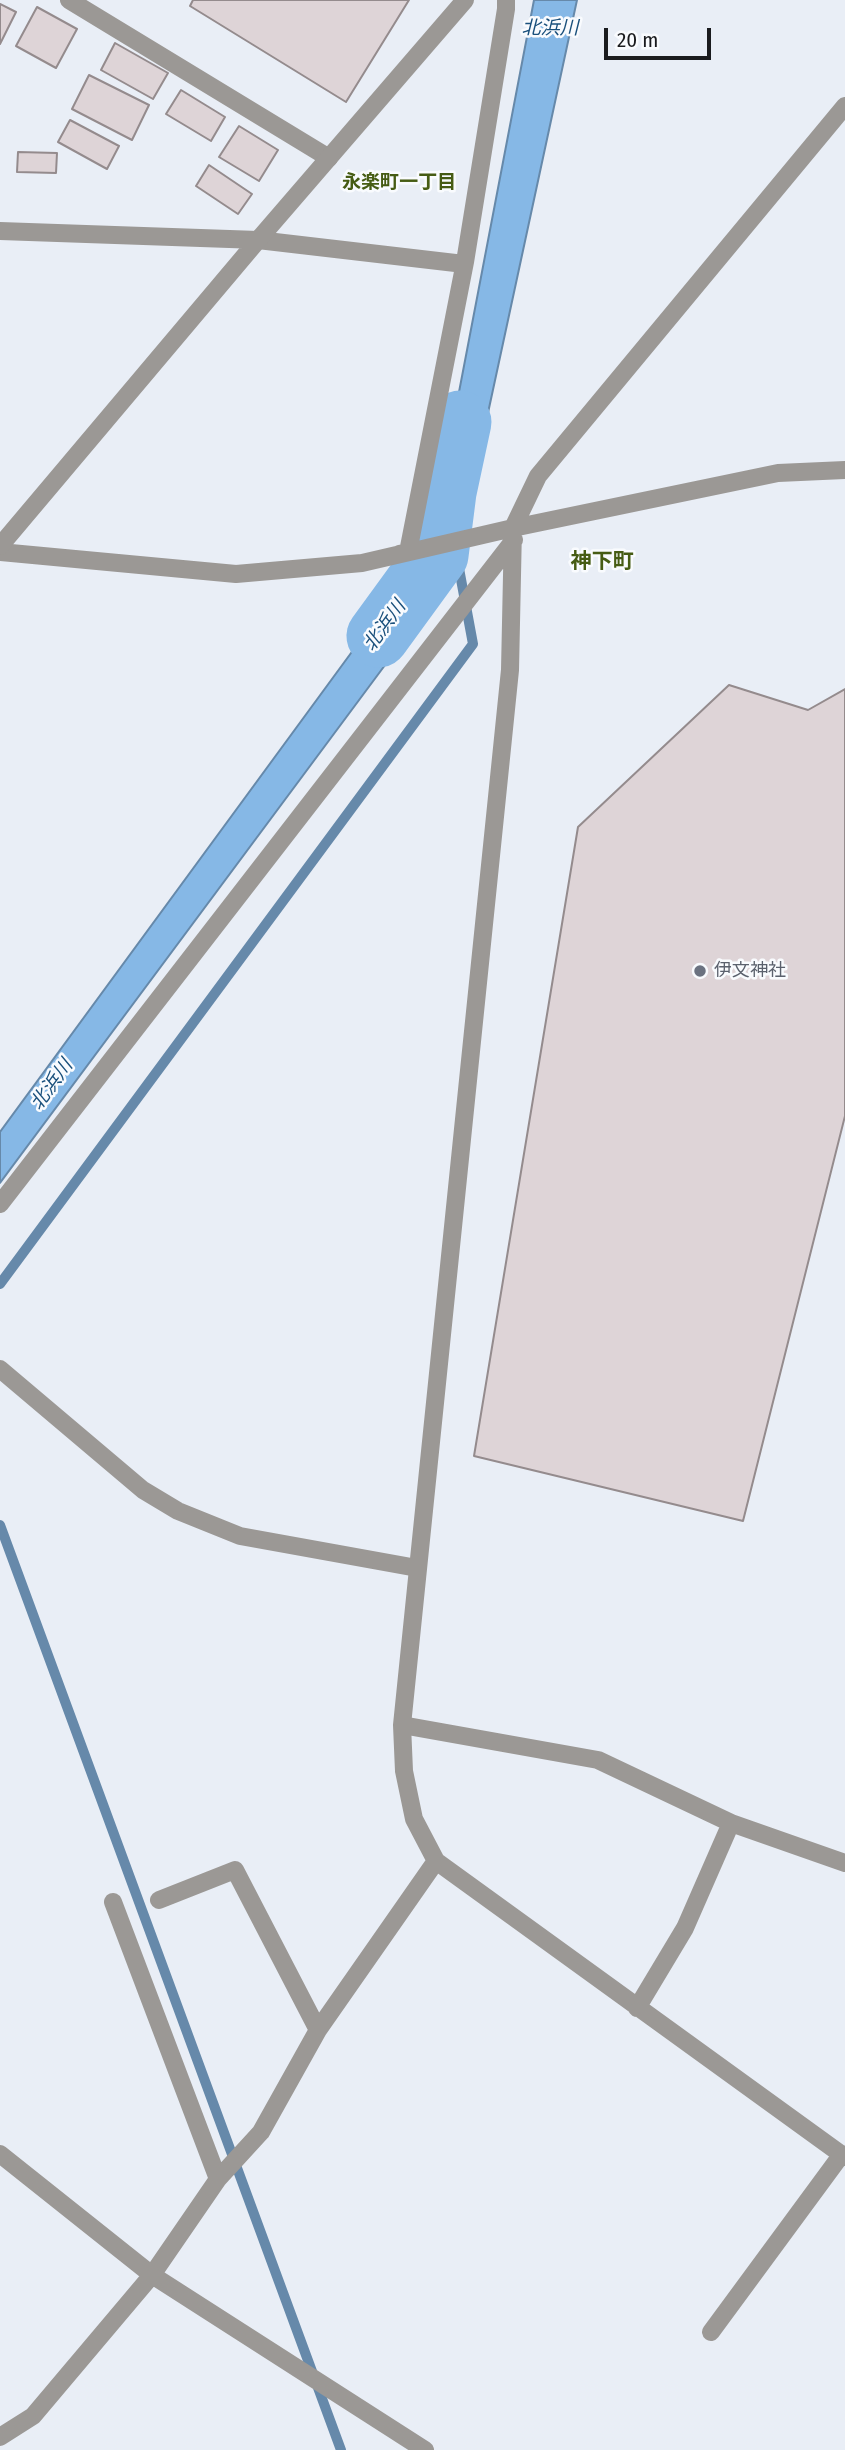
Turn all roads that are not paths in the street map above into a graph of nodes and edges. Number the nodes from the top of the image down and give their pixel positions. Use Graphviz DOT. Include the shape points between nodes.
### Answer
graph roads {
  1 [pos="69,0"];
  2 [pos="465,0"];
  3 [pos="506,0"];
  4 [pos="845,106"];
  5 [pos="329,158"];
  6 [pos="0,231"];
  7 [pos="258,240"];
  8 [pos="464,264"];
  9 [pos="845,470"];
  10 [pos="514,534"];
  11 [pos="0,549"];
  12 [pos="402,554"];
  13 [pos="0,1203"];
  14 [pos="0,1369"];
  15 [pos="417,1568"];
  16 [pos="402,1725"];
  17 [pos="731,1823"];
  18 [pos="436,1861"];
  19 [pos="845,1863"];
  20 [pos="159,1900"];
  21 [pos="113,1902"];
  22 [pos="637,2008"];
  23 [pos="318,2030"];
  24 [pos="0,2154"];
  25 [pos="843,2156"];
  26 [pos="218,2179"];
  27 [pos="152,2275"];
  28 [pos="710,2332"];
  29 [pos="0,2437"];
  30 [pos="425,2450"];
  1 -- 5 [label="street"];
  2 -- 5 [label="street"];
  3 -- 8 [label="street"];
  4 -- 10 [label="street" via="538,476"];
  5 -- 7 [label="street"];
  6 -- 7 [label="street"];
  7 -- 8 [label="street"];
  7 -- 11 [label="street"];
  8 -- 12 [label="street"];
  9 -- 10 [label="street" via="778,473"];
  10 -- 12 [label="street"];
  10 -- 13 [label="street"];
  10 -- 15 [label="street" via="510,670"];
  11 -- 12 [label="street" via="236,573"];
  14 -- 15 [label="street" via="143,1490 178,1511 240,1536"];
  15 -- 16 [label="street"];
  16 -- 17 [label="street" via="598,1760"];
  16 -- 18 [label="street" via="404,1771 414,1819"];
  17 -- 19 [label="street"];
  17 -- 22 [label="street" via="685,1928"];
  18 -- 22 [label="street"];
  18 -- 23 [label="street"];
  20 -- 23 [label="street" via="235,1870"];
  21 -- 26 [label="street"];
  22 -- 25 [label="street"];
  23 -- 26 [label="street" via="261,2132"];
  24 -- 27 [label="street"];
  25 -- 28 [label="street"];
  26 -- 27 [label="street"];
  27 -- 29 [label="street" via="33,2416"];
  27 -- 30 [label="street"];
}
